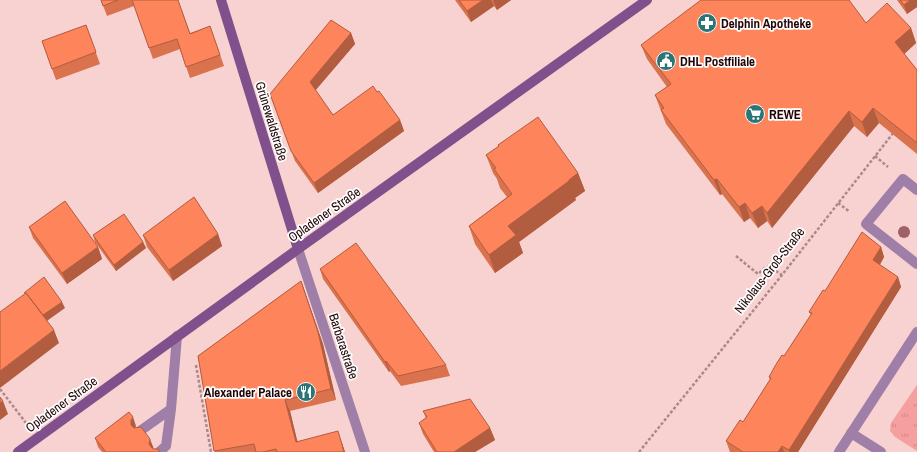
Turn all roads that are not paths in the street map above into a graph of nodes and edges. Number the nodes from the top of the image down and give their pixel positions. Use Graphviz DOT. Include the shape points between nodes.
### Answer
graph roads {
  1 [pos="221,0"];
  2 [pos="647,0"];
  3 [pos="917,190"];
  4 [pos="298,249"];
  5 [pos="917,264"];
  6 [pos="917,332"];
  7 [pos="177,336"];
  8 [pos="171,409"];
  9 [pos="140,431"];
  10 [pos="851,433"];
  11 [pos="18,452"];
  12 [pos="159,452"];
  13 [pos="365,452"];
  14 [pos="839,452"];
  15 [pos="881,452"];
  1 -- 4 [label="main road, Grünewaldstraße"];
  2 -- 4 [label="main road, Opladener Straße"];
  3 -- 5 [label="street" via="903,179 866,224"];
  4 -- 7 [label="main road, Opladener Straße"];
  4 -- 13 [label="street, Barbarastraße"];
  6 -- 10 [label="street"];
  7 -- 8 [label="street"];
  7 -- 11 [label="main road, Opladener Straße"];
  8 -- 9 [label="street"];
  8 -- 12 [label="street" via="166,446"];
  10 -- 14 [label="street"];
  10 -- 15 [label="street"];
}
